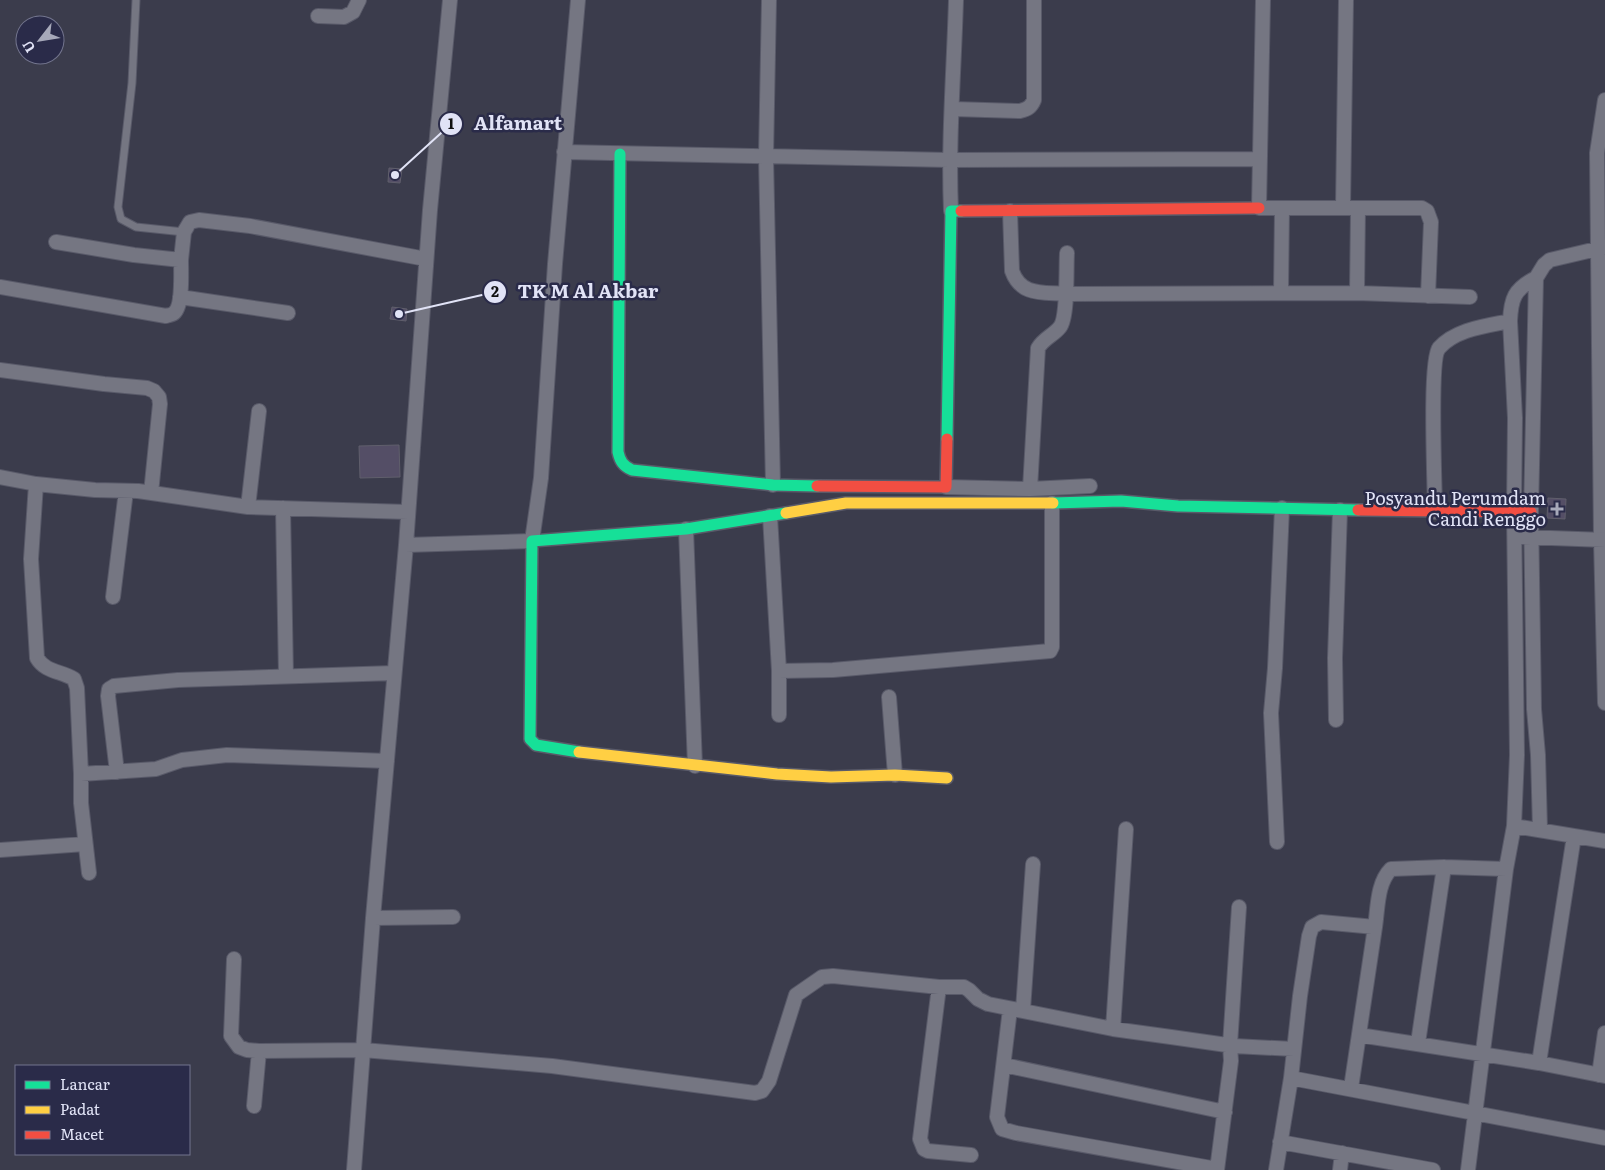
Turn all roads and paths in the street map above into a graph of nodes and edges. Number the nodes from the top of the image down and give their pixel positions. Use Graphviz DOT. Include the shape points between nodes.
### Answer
graph roads {
  1 [pos="136,0"];
  2 [pos="358,0"];
  3 [pos="450,0"];
  4 [pos="578,0"];
  5 [pos="769,0"];
  6 [pos="956,0"];
  7 [pos="1034,0"];
  8 [pos="1263,0"];
  9 [pos="1346,0"];
  10 [pos="318,16"];
  11 [pos="1605,100"];
  12 [pos="953,109"];
  13 [pos="564,152"];
  14 [pos="620,154"];
  15 [pos="766,157"];
  16 [pos="1260,159"];
  17 [pos="949,160"];
  18 [pos="1259,208"];
  19 [pos="1282,208"];
  20 [pos="1343,208"];
  21 [pos="1358,208"];
  22 [pos="951,211"];
  23 [pos="1010,211"];
  24 [pos="184,232"];
  25 [pos="56,242"];
  26 [pos="1602,247"];
  27 [pos="1067,254"];
  28 [pos="426,259"];
  29 [pos="181,260"];
  30 [pos="1536,278"];
  31 [pos="0,287"];
  32 [pos="1281,293"];
  33 [pos="1357,293"];
  34 [pos="1065,294"];
  35 [pos="1428,296"];
  36 [pos="180,297"];
  37 [pos="1470,297"];
  38 [pos="288,313"];
  39 [pos="1510,321"];
  40 [pos="0,370"];
  41 [pos="259,411"];
  42 [pos="0,477"];
  43 [pos="36,484"];
  44 [pos="773,485"];
  45 [pos="1090,486"];
  46 [pos="946,487"];
  47 [pos="1030,489"];
  48 [pos="126,491"];
  49 [pos="151,493"];
  50 [pos="1052,502"];
  51 [pos="248,507"];
  52 [pos="283,508"];
  53 [pos="1282,508"];
  54 [pos="1340,510"];
  55 [pos="1514,511"];
  56 [pos="408,512"];
  57 [pos="1435,512"];
  58 [pos="1531,512"];
  59 [pos="770,516"];
  60 [pos="686,529"];
  61 [pos="1514,537"];
  62 [pos="1532,537"];
  63 [pos="1603,540"];
  64 [pos="532,541"];
  65 [pos="406,545"];
  66 [pos="112,597"];
  67 [pos="1515,600"];
  68 [pos="1532,600"];
  69 [pos="1515,632"];
  70 [pos="1533,632"];
  71 [pos="779,671"];
  72 [pos="394,674"];
  73 [pos="286,676"];
  74 [pos="889,697"];
  75 [pos="1605,703"];
  76 [pos="1517,709"];
  77 [pos="1534,709"];
  78 [pos="779,714"];
  79 [pos="1336,720"];
  80 [pos="1517,755"];
  81 [pos="1538,755"];
  82 [pos="387,761"];
  83 [pos="695,766"];
  84 [pos="117,772"];
  85 [pos="80,774"];
  86 [pos="895,774"];
  87 [pos="947,778"];
  88 [pos="1516,794"];
  89 [pos="1540,794"];
  90 [pos="1514,826"];
  91 [pos="1540,829"];
  92 [pos="1126,830"];
  93 [pos="1574,836"];
  94 [pos="1605,841"];
  95 [pos="1277,842"];
  96 [pos="85,844"];
  97 [pos="0,850"];
  98 [pos="1033,864"];
  99 [pos="1444,867"];
  100 [pos="1506,869"];
  101 [pos="89,873"];
  102 [pos="1239,907"];
  103 [pos="453,917"];
  104 [pos="373,918"];
  105 [pos="1375,927"];
  106 [pos="234,959"];
  107 [pos="939,987"];
  108 [pos="1016,1009"];
  109 [pos="1113,1029"];
  110 [pos="1605,1033"];
  111 [pos="1359,1034"];
  112 [pos="1418,1044"];
  113 [pos="1230,1045"];
  114 [pos="1294,1049"];
  115 [pos="362,1050"];
  116 [pos="259,1051"];
  117 [pos="1483,1053"];
  118 [pos="1539,1063"];
  119 [pos="1004,1065"];
  120 [pos="1602,1076"];
  121 [pos="1291,1078"];
  122 [pos="1351,1088"];
  123 [pos="254,1106"];
  124 [pos="1225,1112"];
  125 [pos="1475,1112"];
  126 [pos="1605,1138"];
  127 [pos="1280,1142"];
  128 [pos="1342,1154"];
  129 [pos="971,1155"];
  130 [pos="354,1170"];
  131 [pos="1217,1170"];
  132 [pos="1276,1170"];
  133 [pos="1340,1170"];
  134 [pos="1433,1170"];
  135 [pos="1468,1170"];
  1 -- 24 [label="lane" via="132,83 118,207 121,219 136,228"];
  2 -- 10 [label="street" via="353,12 344,17"];
  3 -- 28 [label="street"];
  4 -- 13 [label="street"];
  5 -- 15 [label="street"];
  6 -- 12 [label="street"];
  7 -- 12 [label="street" via="1032,105 1020,111"];
  8 -- 16 [label="street"];
  9 -- 20 [label="street"];
  11 -- 26 [label="street" via="1597,153"];
  12 -- 17 [label="street"];
  13 -- 14 [label="street"];
  13 -- 64 [label="street" via="541,478"];
  14 -- 15 [label="street"];
  14 -- 44 [label="street" via="620,459 632,470"];
  15 -- 17 [label="street"];
  15 -- 44 [label="street"];
  16 -- 17 [label="street"];
  16 -- 18 [label="street"];
  17 -- 22 [label="street"];
  18 -- 19 [label="street"];
  18 -- 23 [label="street"];
  19 -- 20 [label="street"];
  19 -- 32 [label="street"];
  20 -- 21 [label="street"];
  21 -- 33 [label="street"];
  21 -- 35 [label="street" via="1422,208 1427,211 1432,222"];
  22 -- 23 [label="street"];
  22 -- 46 [label="street"];
  23 -- 34 [label="street" via="1015,280 1032,292"];
  24 -- 28 [label="street" via="190,222 198,220 250,226"];
  24 -- 29 [label="street"];
  25 -- 29 [label="street"];
  26 -- 30 [label="street" via="1550,260"];
  26 -- 63 [label="street"];
  27 -- 34 [label="street"];
  28 -- 56 [label="street"];
  29 -- 36 [label="street"];
  30 -- 39 [label="street" via="1516,293"];
  30 -- 58 [label="street"];
  31 -- 36 [label="street" via="166,316 174,314"];
  32 -- 33 [label="street"];
  32 -- 34 [label="street"];
  33 -- 35 [label="street"];
  34 -- 47 [label="street" via="1064,321 1042,340 1038,348"];
  35 -- 37 [label="street"];
  36 -- 38 [label="street"];
  39 -- 55 [label="street" via="1515,418"];
  39 -- 57 [label="street" via="1473,329 1455,337 1436,353"];
  40 -- 49 [label="street" via="154,391 160,404"];
  41 -- 51 [label="street"];
  42 -- 43 [label="street"];
  43 -- 48 [label="street"];
  43 -- 85 [label="street" via="31,559 37,658 47,668 74,678"];
  44 -- 46 [label="street"];
  45 -- 47 [label="street"];
  46 -- 47 [label="street"];
  48 -- 49 [label="street"];
  48 -- 66 [label="street"];
  49 -- 51 [label="street"];
  50 -- 53 [label="street" via="1121,501 1178,506"];
  50 -- 59 [label="street" via="846,503"];
  50 -- 71 [label="street" via="1050,651 833,670"];
  51 -- 52 [label="street"];
  52 -- 56 [label="street"];
  52 -- 73 [label="street"];
  53 -- 54 [label="street"];
  53 -- 95 [label="street" via="1271,713"];
  54 -- 57 [label="street"];
  54 -- 79 [label="street"];
  55 -- 57 [label="street"];
  55 -- 58 [label="street"];
  55 -- 61 [label="street"];
  56 -- 65 [label="street"];
  58 -- 62 [label="street"];
  59 -- 60 [label="street"];
  59 -- 71 [label="street"];
  60 -- 64 [label="street"];
  60 -- 83 [label="street"];
  61 -- 62 [label="street"];
  61 -- 67 [label="street"];
  62 -- 63 [label="street"];
  62 -- 68 [label="street"];
  63 -- 75 [label="street"];
  64 -- 65 [label="street"];
  64 -- 83 [label="street" via="530,739 536,745 548,748"];
  65 -- 72 [label="street"];
  67 -- 68 [label="street"];
  67 -- 69 [label="street"];
  68 -- 70 [label="street"];
  69 -- 70 [label="street"];
  69 -- 76 [label="street"];
  70 -- 77 [label="street"];
  71 -- 78 [label="street"];
  72 -- 73 [label="street"];
  72 -- 82 [label="street"];
  73 -- 84 [label="street" via="114,686 109,689 108,696"];
  74 -- 86 [label="street"];
  76 -- 77 [label="street"];
  76 -- 80 [label="street"];
  77 -- 81 [label="street"];
  80 -- 81 [label="street"];
  80 -- 88 [label="street"];
  81 -- 89 [label="street"];
  82 -- 84 [label="street" via="227,755 182,760 156,769"];
  82 -- 104 [label="street"];
  83 -- 86 [label="street" via="831,777"];
  84 -- 85 [label="street"];
  85 -- 96 [label="street"];
  86 -- 87 [label="street"];
  88 -- 89 [label="street"];
  88 -- 90 [label="street"];
  89 -- 91 [label="street"];
  90 -- 91 [label="street"];
  90 -- 100 [label="street"];
  91 -- 93 [label="street"];
  92 -- 109 [label="street"];
  93 -- 94 [label="street"];
  93 -- 118 [label="street"];
  96 -- 97 [label="street"];
  96 -- 101 [label="street"];
  98 -- 108 [label="street"];
  99 -- 100 [label="street"];
  99 -- 105 [label="street" via="1391,869 1382,884"];
  99 -- 112 [label="street"];
  100 -- 117 [label="street"];
  102 -- 113 [label="street"];
  103 -- 104 [label="street"];
  104 -- 115 [label="street"];
  105 -- 111 [label="street"];
  105 -- 114 [label="street" via="1321,922 1311,929"];
  106 -- 116 [label="street" via="231,1036 239,1047"];
  107 -- 108 [label="street" via="964,987 981,1002"];
  107 -- 115 [label="street" via="822,977 796,995 769,1081 762,1091 755,1093 552,1066"];
  107 -- 129 [label="street" via="920,1139 928,1152"];
  108 -- 109 [label="street"];
  108 -- 119 [label="street"];
  109 -- 113 [label="street"];
  110 -- 120 [label="street"];
  111 -- 112 [label="street"];
  111 -- 122 [label="street"];
  112 -- 117 [label="street"];
  113 -- 114 [label="street"];
  113 -- 124 [label="street"];
  114 -- 121 [label="street"];
  115 -- 116 [label="street"];
  115 -- 130 [label="street"];
  116 -- 123 [label="street"];
  117 -- 118 [label="street"];
  117 -- 125 [label="street"];
  118 -- 120 [label="street"];
  119 -- 124 [label="street"];
  119 -- 131 [label="street" via="997,1117 1002,1129"];
  121 -- 122 [label="street"];
  121 -- 127 [label="street"];
  122 -- 125 [label="street"];
  124 -- 131 [label="street"];
  125 -- 126 [label="street"];
  125 -- 135 [label="street"];
  127 -- 128 [label="street"];
  127 -- 132 [label="street"];
  128 -- 133 [label="street"];
  128 -- 134 [label="street"];
}
